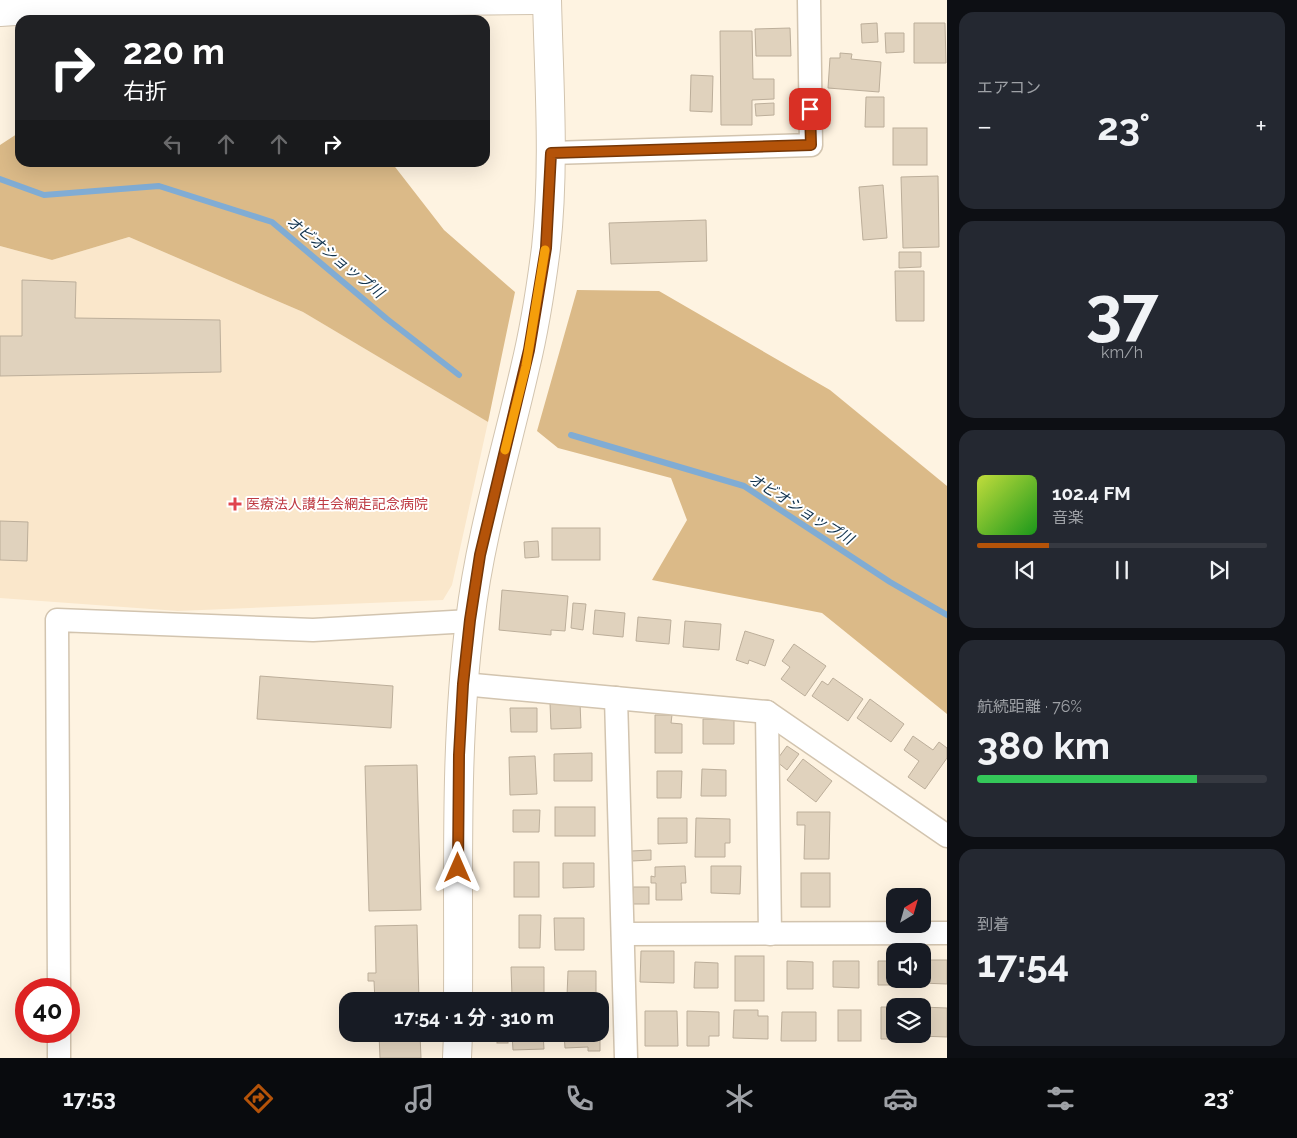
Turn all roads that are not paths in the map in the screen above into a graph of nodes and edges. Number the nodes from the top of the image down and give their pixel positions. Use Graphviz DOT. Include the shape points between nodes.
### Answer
graph roads {
  1 [pos="535,0"];
  2 [pos="547,0"];
  3 [pos="809,0"];
  4 [pos="256,1"];
  5 [pos="401,1"];
  6 [pos="106,3"];
  7 [pos="0,12"];
  8 [pos="551,153"];
  9 [pos="470,620"];
  10 [pos="463,684"];
  11 [pos="616,698"];
  12 [pos="767,712"];
  13 [pos="947,836"];
  14 [pos="947,933"];
  15 [pos="623,934"];
  16 [pos="770,934"];
  17 [pos="59,978"];
  18 [pos="458,992"];
  19 [pos="458,1042"];
  20 [pos="59,1043"];
  21 [pos="59,1058"];
  22 [pos="458,1058"];
  23 [pos="626,1058"];
  1 -- 5 [label="street"];
  2 -- 8 [label="street"];
  3 -- 8 [label="street" via="811,145"];
  4 -- 5 [label="street"];
  4 -- 6 [label="street"];
  6 -- 7 [label="street"];
  8 -- 9 [label="street" via="546,248 526,366 477,571"];
  9 -- 10 [label="street"];
  9 -- 17 [label="street" via="313,630 57,620"];
  10 -- 11 [label="street"];
  10 -- 18 [label="street" via="459,755"];
  11 -- 12 [label="street"];
  11 -- 15 [label="street"];
  12 -- 13 [label="street"];
  12 -- 16 [label="street"];
  14 -- 16 [label="street"];
  15 -- 16 [label="street"];
  15 -- 23 [label="street"];
  19 -- 22 [label="street"];
  20 -- 21 [label="street"];
}
